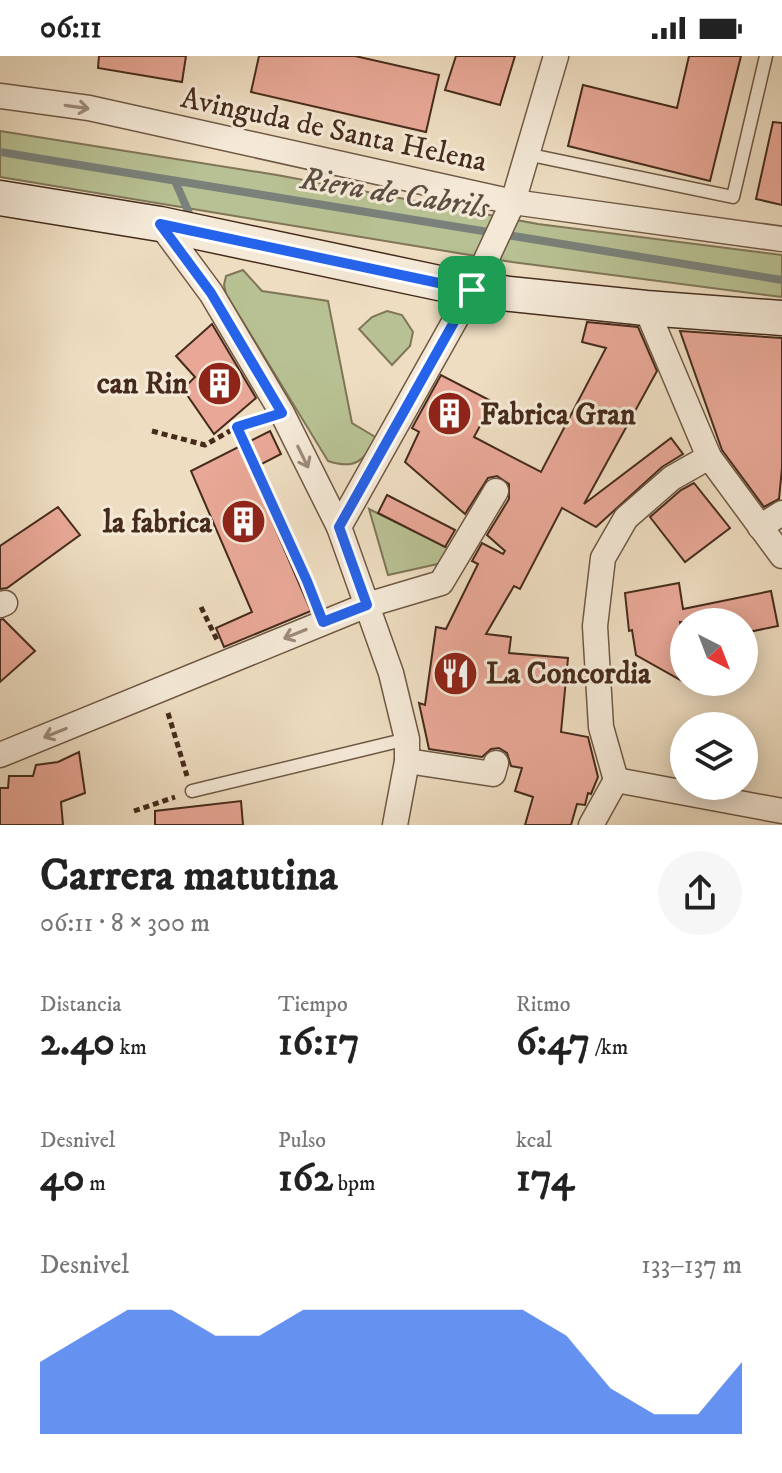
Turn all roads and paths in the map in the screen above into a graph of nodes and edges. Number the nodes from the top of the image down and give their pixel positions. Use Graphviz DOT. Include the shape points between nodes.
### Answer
graph roads {
  1 [pos="556,56"];
  2 [pos="766,56"];
  3 [pos="0,96"];
  4 [pos="526,154"];
  5 [pos="0,198"];
  6 [pos="509,211"];
  7 [pos="160,224"];
  8 [pos="782,239"];
  9 [pos="477,279"];
  10 [pos="646,308"];
  11 [pos="782,318"];
  12 [pos="282,413"];
  13 [pos="237,427"];
  14 [pos="152,431"];
  15 [pos="709,457"];
  16 [pos="496,491"];
  17 [pos="352,503"];
  18 [pos="327,505"];
  19 [pos="782,513"];
  20 [pos="339,527"];
  21 [pos="760,527"];
  22 [pos="782,556"];
  23 [pos="367,605"];
  24 [pos="201,607"];
  25 [pos="323,622"];
  26 [pos="227,662"];
  27 [pos="161,689"];
  28 [pos="407,750"];
  29 [pos="0,755"];
  30 [pos="496,763"];
  31 [pos="616,780"];
  32 [pos="192,791"];
  33 [pos="134,811"];
  34 [pos="782,811"];
  35 [pos="395,825"];
  36 [pos="591,825"];
  1 -- 4 [label="street"];
  2 -- 4 [label="lane" via="733,197"];
  3 -- 6 [label="street, Avinguda de Santa Helena, one-way" via="89,108"];
  4 -- 6 [label="street"];
  5 -- 7 [label="street"];
  6 -- 8 [label="street, Avinguda de Santa Helena"];
  6 -- 9 [label="street"];
  7 -- 9 [label="street"];
  7 -- 12 [label="street" via="211,293"];
  9 -- 10 [label="street"];
  9 -- 17 [label="street"];
  10 -- 11 [label="street"];
  10 -- 15 [label="street"];
  12 -- 13 [label="path"];
  12 -- 18 [label="street, one-way"];
  13 -- 14 [label="path" via="205,445"];
  13 -- 25 [label="path"];
  15 -- 21 [label="street"];
  15 -- 31 [label="street" via="672,478 626,518 603,558 595,626 598,683 601,727"];
  16 -- 23 [label="street" via="441,583"];
  17 -- 18 [label="street"];
  17 -- 20 [label="street"];
  18 -- 20 [label="street"];
  19 -- 21 [label="street"];
  20 -- 23 [label="street"];
  21 -- 22 [label="street"];
  23 -- 25 [label="street"];
  23 -- 28 [label="street" via="391,673"];
  24 -- 26 [label="path"];
  25 -- 26 [label="street, one-way"];
  26 -- 27 [label="street"];
  27 -- 29 [label="street, one-way"];
  27 -- 32 [label="path"];
  28 -- 30 [label="street" via="493,774"];
  28 -- 32 [label="lane"];
  28 -- 35 [label="street"];
  31 -- 34 [label="street"];
  31 -- 36 [label="street"];
  32 -- 33 [label="path"];
}
